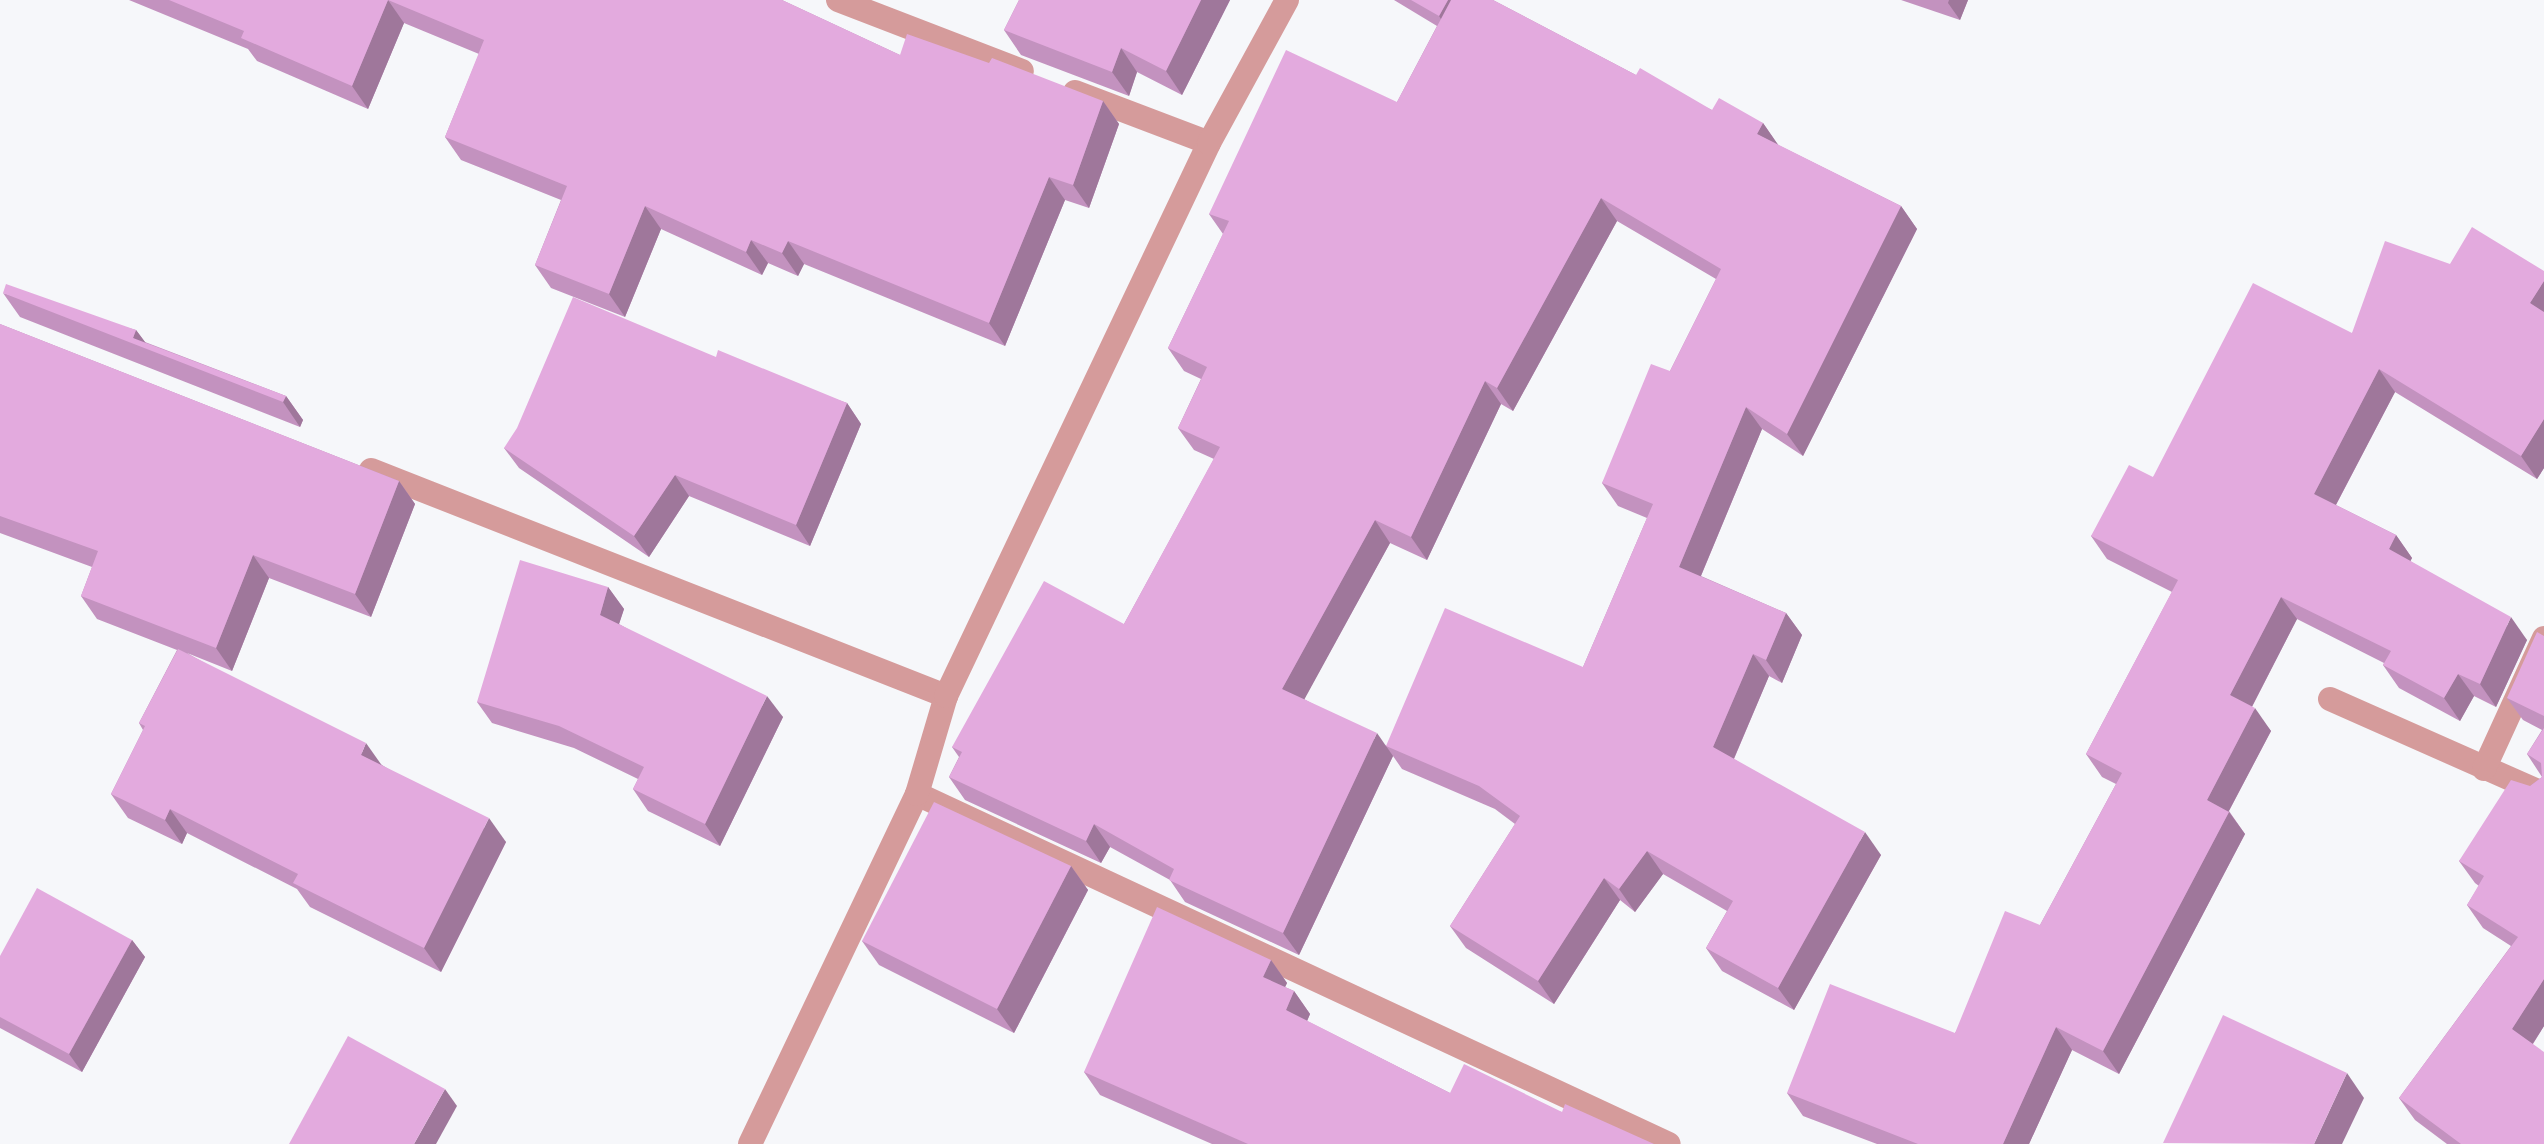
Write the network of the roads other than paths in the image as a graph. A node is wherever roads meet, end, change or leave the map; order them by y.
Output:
1 (838, 0) edge
2 (1287, 0) edge
3 (1209, 143) junction
4 (355, 464) edge
5 (2544, 638) edge
6 (946, 696) junction
7 (2330, 699) dead end
8 (2484, 769) junction
9 (917, 794) junction
10 (2544, 794) edge
11 (750, 1144) edge
12 (1669, 1144) edge

1 - 3 street
2 - 3 street
3 - 6 street
4 - 6 street
5 - 8 street
6 - 9 street
7 - 8 street
8 - 10 street
9 - 11 street
9 - 12 street

